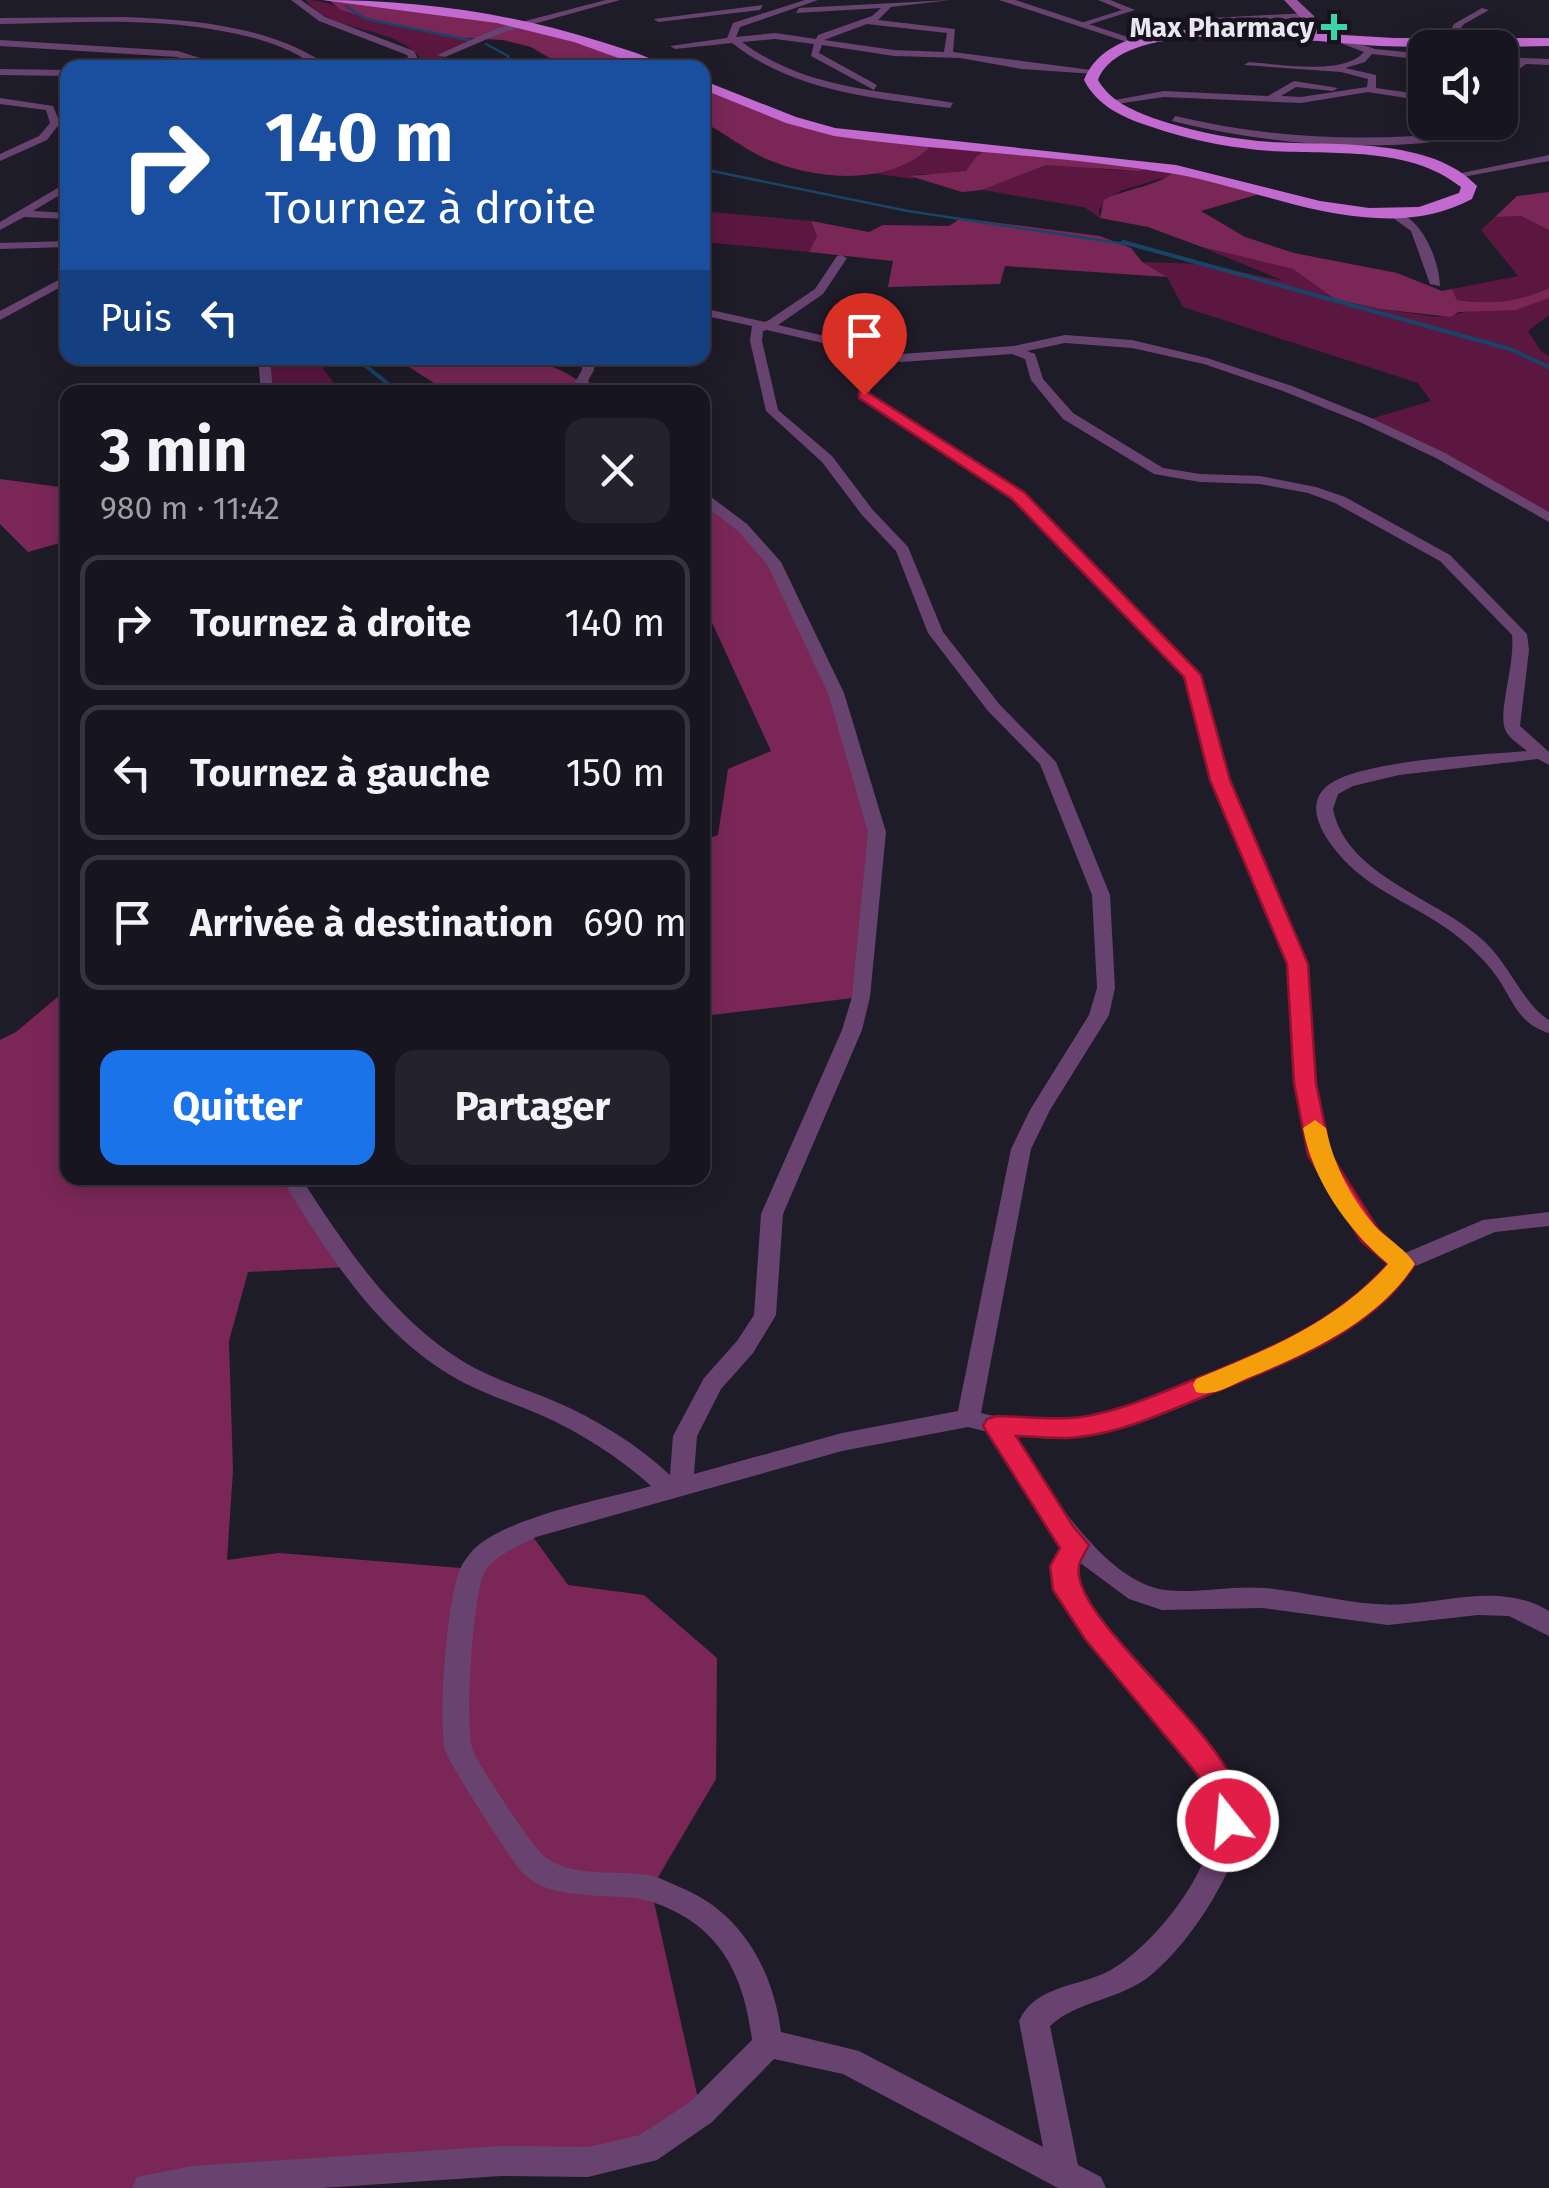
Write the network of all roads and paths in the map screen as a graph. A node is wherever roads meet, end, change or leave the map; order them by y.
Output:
1 (295, 0) edge
2 (328, 0) edge
3 (616, 0) edge
4 (763, 0) edge
5 (786, 0) edge
6 (814, 0) edge
7 (947, 0) edge
8 (1004, 0) edge
9 (1102, 0) edge
10 (1290, 0) edge
11 (654, 4) dead end
12 (888, 5) junction
13 (753, 8) junction
14 (1484, 10) dead end
15 (783, 13) junction
16 (1307, 16) junction
17 (686, 18) junction
18 (658, 19) junction
19 (1194, 19) dead end
20 (0, 21) edge
21 (867, 21) junction
22 (528, 24) junction
23 (736, 25) junction
24 (1084, 25) junction
25 (1451, 30) edge
26 (655, 33) dead end
27 (732, 38) junction
28 (1317, 38) junction
29 (1341, 40) junction
30 (817, 41) junction
31 (1408, 41) edge
32 (1137, 42) junction
33 (1518, 42) edge
34 (1549, 42) edge
35 (0, 43) edge
36 (388, 44) junction
37 (675, 46) dead end
38 (1370, 51) junction
39 (431, 52) junction
40 (1408, 55) edge
41 (948, 56) junction
42 (199, 60) edge
43 (316, 60) edge
44 (413, 60) edge
45 (442, 60) edge
46 (641, 60) edge
47 (1518, 61) edge
48 (1524, 61) junction
49 (1549, 62) edge
50 (1249, 65) dead end
51 (1518, 66) edge
52 (1339, 70) junction
53 (1094, 71) junction
54 (0, 72) edge
55 (60, 73) edge
56 (710, 87) edge
57 (1369, 89) junction
58 (1408, 95) edge
59 (899, 97) junction
60 (0, 101) edge
61 (1109, 102) junction
62 (950, 104) dead end
63 (60, 106) edge
64 (50, 108) junction
65 (1175, 119) dead end
66 (53, 128) junction
67 (60, 128) edge
68 (1408, 139) edge
69 (0, 158) edge
70 (1549, 158) edge
71 (1457, 174) junction
72 (60, 190) edge
73 (1392, 213) junction
74 (24, 214) junction
75 (60, 216) edge
76 (0, 227) edge
77 (60, 244) edge
78 (0, 246) edge
79 (842, 258) dead end
80 (60, 282) edge
81 (1436, 284) dead end
82 (710, 314) edge
83 (0, 316) edge
84 (759, 327) junction
85 (1014, 350) junction
86 (877, 353) junction
87 (710, 503) edge
88 (1549, 518) edge
89 (1545, 757) edge
90 (1549, 1028) edge
91 (295, 1185) edge
92 (1547, 1221) edge
93 (1402, 1264) junction
94 (968, 1418) junction
95 (996, 1426) junction
96 (676, 1488) junction
97 (1075, 1545) junction
98 (1549, 1626) edge
99 (767, 2043) junction
100 (1077, 2181) edge
101 (148, 2188) edge

1 - 36 street
2 - 22 highway
3 - 22 street
4 - 13 street
5 - 13 street
6 - 15 street
7 - 12 street
8 - 24 street
9 - 24 street
10 - 16 main road
11 - 18 street
12 - 15 street
12 - 21 street
13 - 17 street
14 - 25 street
15 - 23 street
16 - 19 street
16 - 28 main road
17 - 18 street
17 - 23 street
18 - 26 street
20 - 43 street
21 - 30 street
21 - 41 street
22 - 39 street
22 - 46 highway
23 - 27 street
24 - 32 street
27 - 30 street
27 - 37 street
27 - 59 street
28 - 29 highway
28 - 32 highway
29 - 31 highway
29 - 38 street
30 - 41 street
30 - 59 street
32 - 53 highway
33 - 34 highway
35 - 42 street
36 - 39 street
36 - 44 street
38 - 40 street
38 - 52 street
39 - 45 street
41 - 53 street
47 - 48 street
48 - 49 street
48 - 51 street
50 - 52 street
52 - 57 street
53 - 61 highway
54 - 55 street
56 - 73 highway
57 - 58 street
57 - 61 street
59 - 62 street
60 - 64 street
61 - 71 highway
63 - 64 street
64 - 66 street
65 - 68 street
66 - 67 street
66 - 69 street
70 - 71 street
71 - 73 highway
72 - 74 street
73 - 81 street
74 - 75 street
74 - 76 street
77 - 78 street
79 - 84 street
80 - 83 street
82 - 84 street
84 - 86 street
84 - 94 street
85 - 86 street
85 - 88 street
85 - 89 street
86 - 93 street
87 - 96 street
89 - 90 street
91 - 96 street
92 - 93 street
93 - 95 street
94 - 95 street
94 - 96 street
95 - 97 street
96 - 99 street
97 - 98 street
97 - 100 street
99 - 100 street
99 - 101 street

